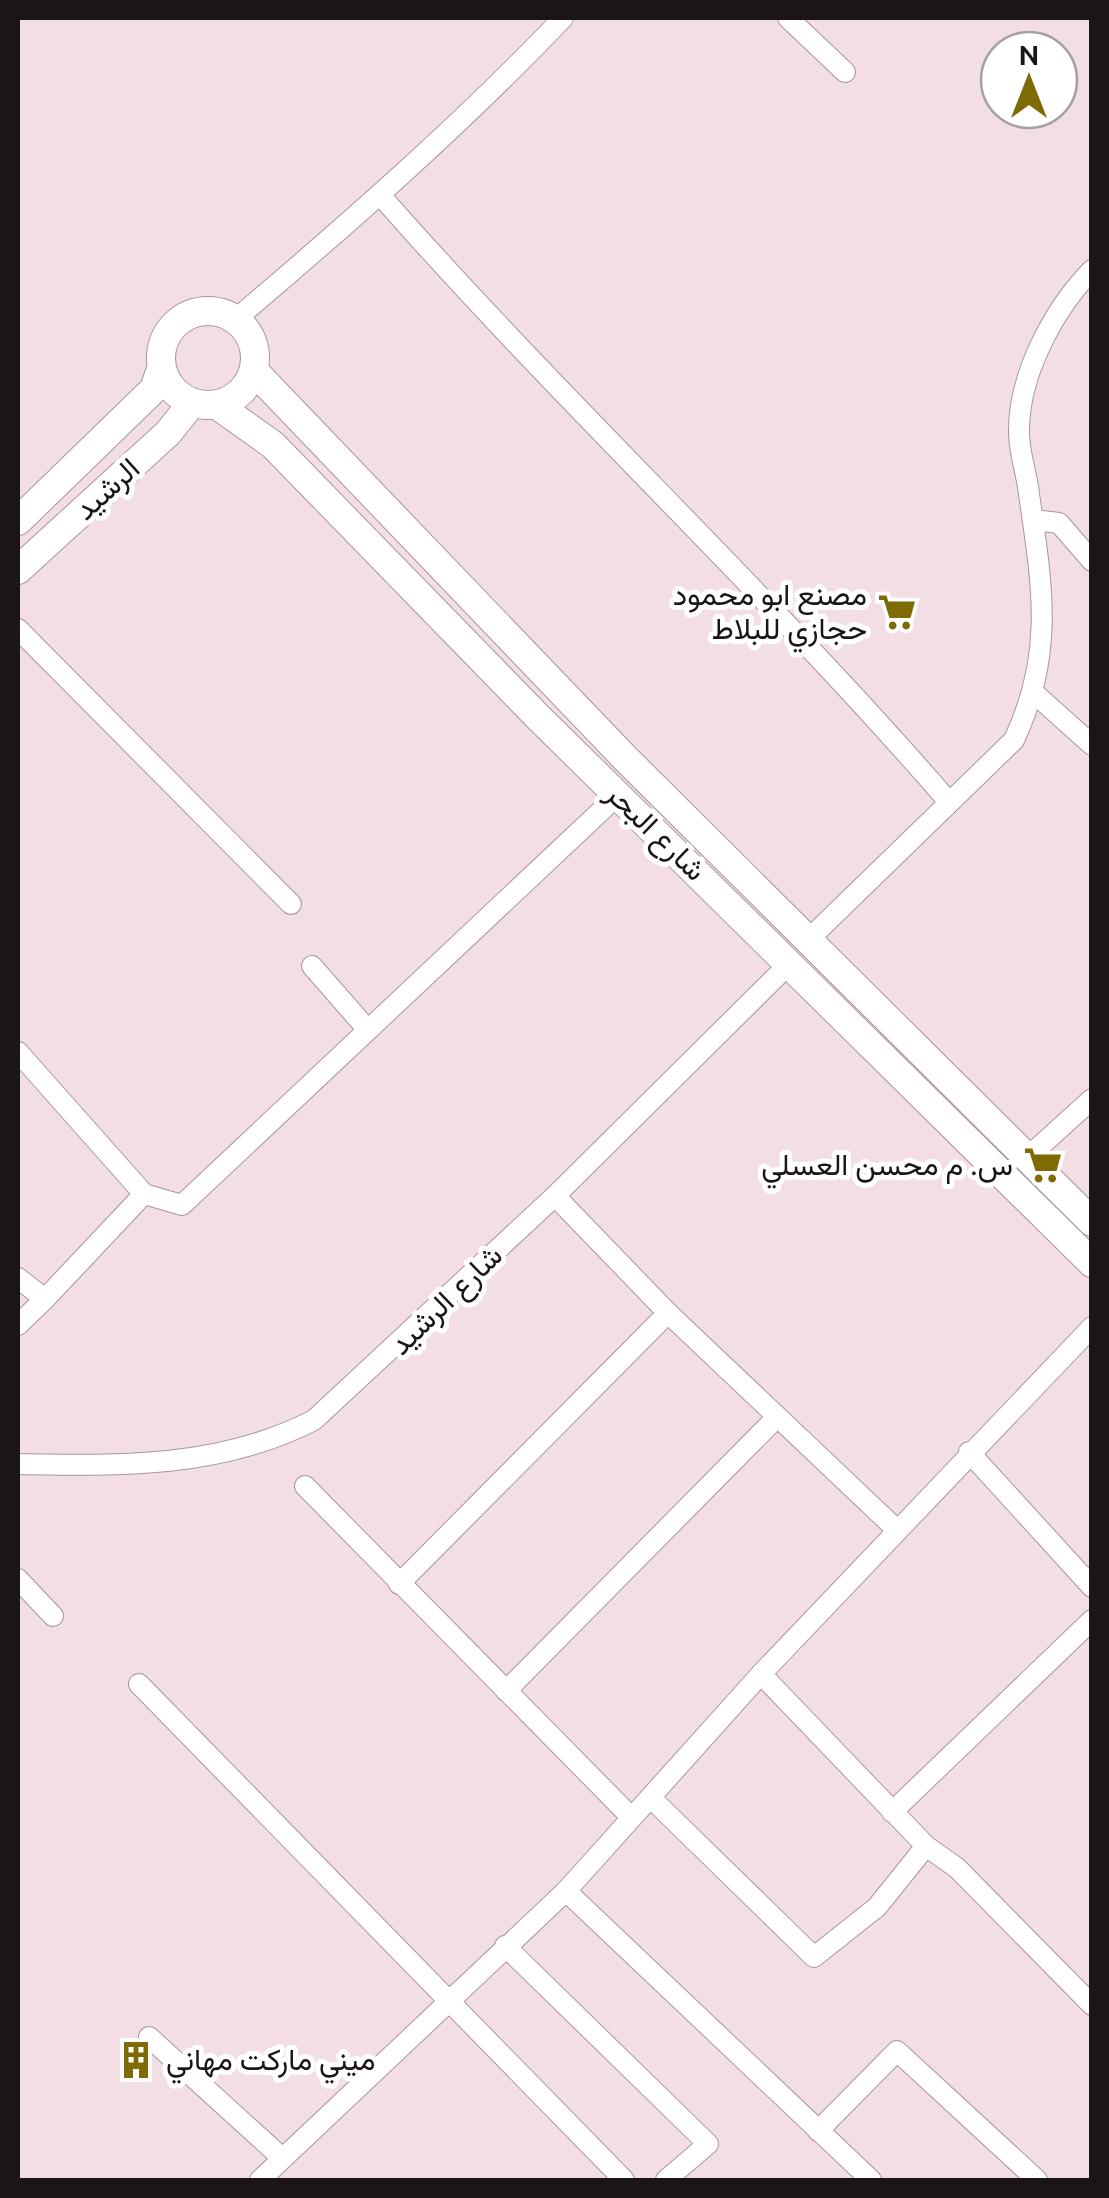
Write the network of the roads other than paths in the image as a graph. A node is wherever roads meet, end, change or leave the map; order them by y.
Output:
1 (562, 18) edge
2 (788, 18) edge
3 (844, 72) dead end
4 (380, 196) junction
5 (1092, 270) edge
6 (236, 319) junction
7 (161, 369) junction
8 (254, 371) junction
9 (204, 404) junction
10 (1033, 520) junction
11 (18, 521) edge
12 (1092, 560) edge
13 (18, 570) edge
14 (18, 628) edge
15 (1034, 693) junction
16 (1092, 746) edge
17 (618, 795) junction
18 (949, 802) junction
19 (292, 904) dead end
20 (809, 939) junction
21 (790, 963) junction
22 (312, 966) dead end
23 (367, 1029) junction
24 (18, 1052) edge
25 (941, 1070) junction
26 (920, 1092) junction
27 (1092, 1099) edge
28 (1028, 1157) junction
29 (144, 1194) junction
30 (555, 1196) junction
31 (1092, 1222) edge
32 (1092, 1263) edge
33 (18, 1278) edge
34 (46, 1299) junction
35 (668, 1313) junction
36 (18, 1325) edge
37 (1092, 1328) edge
38 (777, 1418) junction
39 (969, 1452) junction
40 (18, 1463) edge
41 (305, 1486) dead end
42 (897, 1530) junction
43 (18, 1579) edge
44 (398, 1584) junction
45 (1092, 1586) edge
46 (54, 1616) dead end
47 (1092, 1620) edge
48 (762, 1674) junction
49 (139, 1684) dead end
50 (506, 1691) junction
51 (651, 1798) junction
52 (892, 1812) junction
53 (631, 1817) junction
54 (926, 1846) junction
55 (566, 1891) junction
56 (505, 1946) junction
57 (446, 2000) junction
58 (1092, 2005) edge
59 (148, 2038) dead end
60 (818, 2131) junction
61 (281, 2158) junction
62 (260, 2180) edge
63 (624, 2180) edge
64 (666, 2180) edge
65 (870, 2180) edge
66 (1037, 2180) edge

1 - 4 street
2 - 3 street
4 - 6 street
4 - 18 street
5 - 10 street
6 - 7 main road
6 - 8 main road
7 - 9 main road
7 - 11 main road, الرشيد
8 - 9 main road
8 - 20 main road, شارع البحر
9 - 13 main road, الرشيد
9 - 17 main road, شارع البحر
10 - 12 street
10 - 15 street
14 - 19 street
15 - 16 street
15 - 18 street
17 - 21 main road, شارع البحر
17 - 23 street
18 - 20 street
20 - 25 main road, شارع البحر
21 - 26 main road, شارع البحر
21 - 30 street, شارع الرشيد
22 - 23 street
23 - 29 street
24 - 29 street
25 - 26 main road
25 - 28 main road, شارع البحر
26 - 32 main road, شارع البحر
27 - 28 street
28 - 31 main road, شارع البحر
29 - 34 street
30 - 35 street
30 - 40 street, شارع الرشيد
33 - 34 street
34 - 36 street
35 - 38 street
35 - 44 street
37 - 39 street
38 - 42 street
38 - 50 street
39 - 42 street
39 - 45 street
41 - 44 street
42 - 48 street
43 - 46 street
44 - 50 street
47 - 52 street
48 - 51 street
48 - 52 street
49 - 57 street
50 - 53 street
51 - 53 street
51 - 54 street
52 - 54 street
53 - 55 street
54 - 58 street
55 - 56 street
55 - 60 street
56 - 57 street
56 - 64 street
57 - 61 street
57 - 63 street
59 - 61 street
60 - 65 street
60 - 66 street
61 - 62 street

